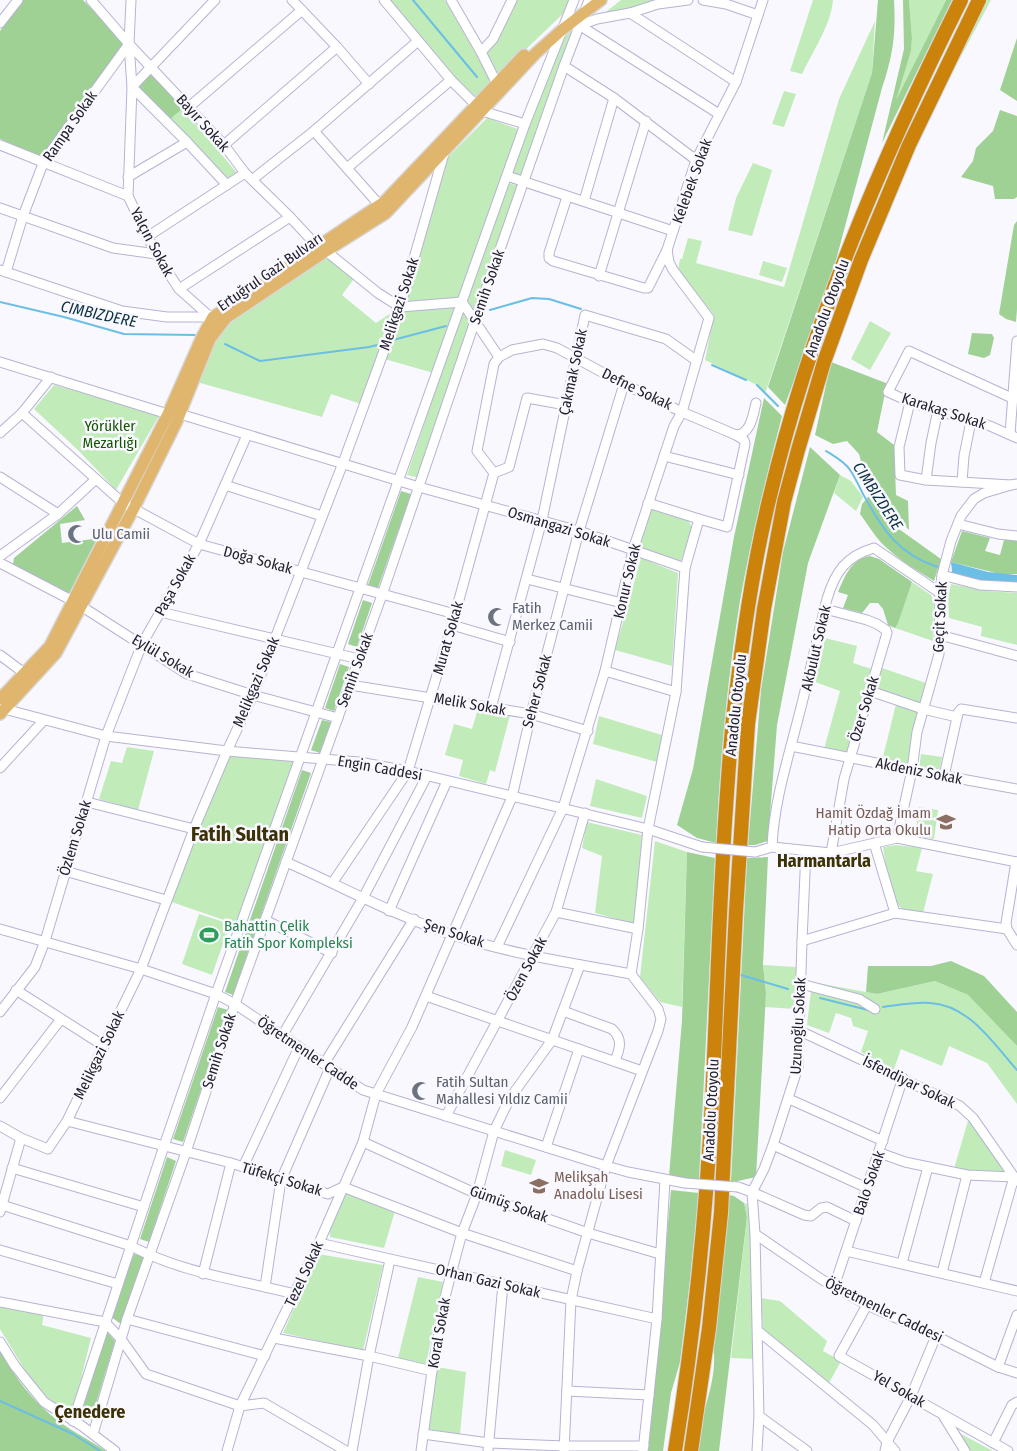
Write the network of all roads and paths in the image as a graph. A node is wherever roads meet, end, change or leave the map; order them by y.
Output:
1 (18, 0) edge
2 (91, 0) edge
3 (130, 0) edge
4 (201, 0) edge
5 (292, 0) edge
6 (384, 0) edge
7 (451, 0) edge
8 (512, 0) edge
9 (574, 0) edge
10 (589, 0) edge
11 (601, 0) edge
12 (688, 0) edge
13 (703, 0) edge
14 (763, 0) edge
15 (961, 0) edge
16 (979, 0) edge
17 (213, 2) edge
18 (302, 10) junction
19 (585, 12) junction
20 (630, 13) junction
21 (758, 16) junction
22 (574, 21) junction
23 (0, 23) edge
24 (563, 29) junction
25 (418, 41) junction
26 (129, 44) junction
27 (337, 47) junction
28 (481, 52) junction
29 (564, 66) junction
30 (152, 67) junction
31 (451, 80) junction
32 (496, 82) junction
33 (736, 82) junction
34 (369, 84) junction
35 (132, 88) junction
36 (614, 98) junction
37 (189, 107) junction
38 (479, 107) junction
39 (719, 114) junction
40 (646, 121) junction
41 (525, 124) junction
42 (314, 131) junction
43 (187, 142) junction
44 (0, 145) edge
45 (224, 145) junction
46 (445, 150) junction
47 (696, 160) junction
48 (44, 161) junction
49 (347, 168) junction
50 (245, 173) junction
51 (507, 176) junction
52 (128, 177) junction
53 (252, 179) junction
54 (524, 182) junction
55 (227, 185) junction
56 (128, 196) junction
57 (566, 197) junction
58 (584, 201) junction
59 (0, 208) edge
60 (382, 209) junction
61 (618, 213) junction
62 (23, 216) junction
63 (290, 217) junction
64 (673, 231) junction
65 (147, 238) junction
66 (321, 248) junction
67 (667, 250) junction
68 (156, 254) junction
69 (3, 271) edge
70 (599, 276) junction
71 (179, 289) junction
72 (462, 302) junction
73 (400, 307) junction
74 (213, 317) junction
75 (475, 321) junction
76 (1017, 341) edge
77 (499, 357) junction
78 (576, 359) junction
79 (698, 359) junction
80 (0, 362) edge
81 (51, 377) junction
82 (624, 384) junction
83 (1014, 399) junction
84 (910, 402) junction
85 (756, 403) dead end
86 (566, 405) junction
87 (938, 410) junction
88 (682, 412) junction
89 (22, 413) junction
90 (168, 414) junction
91 (180, 414) junction
92 (971, 420) junction
93 (0, 433) edge
94 (247, 435) junction
95 (736, 435) junction
96 (1014, 436) edge
97 (664, 456) junction
98 (343, 463) junction
99 (494, 473) junction
100 (739, 475) junction
101 (0, 477) edge
102 (96, 479) junction
103 (399, 480) junction
104 (926, 480) junction
105 (962, 482) junction
106 (225, 485) junction
107 (1014, 485) edge
108 (419, 487) junction
109 (648, 503) junction
110 (128, 505) junction
111 (485, 505) junction
112 (58, 514) junction
113 (322, 516) junction
114 (699, 519) junction
115 (542, 520) junction
116 (958, 524) junction
117 (579, 531) junction
118 (1017, 536) edge
119 (199, 544) junction
120 (633, 550) junction
121 (0, 556) edge
122 (0, 563) edge
123 (685, 568) junction
124 (301, 572) junction
125 (942, 575) junction
126 (527, 579) junction
127 (1017, 587) edge
128 (361, 589) junction
129 (564, 590) junction
130 (940, 593) junction
131 (382, 595) junction
132 (77, 603) junction
133 (622, 603) junction
134 (825, 609) junction
135 (160, 612) junction
136 (455, 614) junction
137 (452, 625) junction
138 (940, 635) junction
139 (275, 640) junction
140 (510, 642) junction
141 (142, 644) junction
142 (0, 655) edge
143 (338, 655) junction
144 (1017, 656) edge
145 (359, 659) junction
146 (605, 671) junction
147 (24, 673) junction
148 (350, 685) junction
149 (870, 691) junction
150 (676, 692) junction
151 (253, 695) junction
152 (431, 697) junction
153 (0, 699) edge
154 (491, 708) junction
155 (923, 709) junction
156 (2, 710) edge
157 (318, 712) junction
158 (531, 714) junction
159 (957, 717) junction
160 (338, 718) junction
161 (1017, 718) edge
162 (44, 720) junction
163 (588, 731) junction
164 (106, 736) junction
165 (791, 746) junction
166 (227, 751) junction
167 (301, 756) junction
168 (849, 757) junction
169 (323, 758) junction
170 (0, 768) edge
171 (912, 770) junction
172 (408, 771) junction
173 (427, 776) junction
174 (944, 776) junction
175 (448, 781) junction
176 (1017, 789) edge
177 (512, 796) junction
178 (87, 802) junction
179 (562, 808) junction
180 (585, 813) junction
181 (648, 829) junction
182 (194, 830) junction
183 (896, 838) junction
184 (874, 843) junction
185 (772, 847) junction
186 (806, 851) junction
187 (831, 853) junction
188 (286, 862) junction
189 (1017, 862) edge
190 (65, 871) junction
191 (333, 882) junction
192 (363, 898) junction
193 (166, 900) junction
194 (390, 911) junction
195 (556, 912) junction
196 (896, 913) junction
197 (414, 919) junction
198 (265, 920) junction
199 (0, 929) edge
200 (638, 929) junction
201 (1007, 929) junction
202 (453, 935) junction
203 (45, 941) junction
204 (802, 941) junction
205 (1017, 945) edge
206 (497, 947) junction
207 (332, 953) junction
208 (533, 956) junction
209 (580, 965) junction
210 (141, 969) junction
211 (631, 974) junction
212 (801, 984) junction
213 (16, 990) junction
214 (216, 994) junction
215 (426, 996) junction
216 (235, 1004) junction
217 (875, 1009) dead end
218 (563, 1011) junction
219 (0, 1012) edge
220 (61, 1019) junction
221 (497, 1021) junction
222 (800, 1031) junction
223 (282, 1036) junction
224 (552, 1040) junction
225 (104, 1046) junction
226 (299, 1047) junction
227 (579, 1049) junction
228 (616, 1061) junction
229 (327, 1066) junction
230 (642, 1071) junction
231 (904, 1078) junction
232 (376, 1094) junction
233 (0, 1098) edge
234 (789, 1100) junction
235 (446, 1116) junction
236 (67, 1121) junction
237 (0, 1126) edge
238 (494, 1131) junction
239 (21, 1138) junction
240 (884, 1141) junction
241 (363, 1142) junction
242 (773, 1145) junction
243 (164, 1146) junction
244 (546, 1147) junction
245 (186, 1152) junction
246 (880, 1153) junction
247 (231, 1163) junction
248 (606, 1166) junction
249 (243, 1167) junction
250 (12, 1168) junction
251 (928, 1168) junction
252 (967, 1175) junction
253 (1016, 1179) edge
254 (281, 1180) junction
255 (665, 1180) junction
256 (343, 1187) junction
257 (867, 1188) junction
258 (752, 1192) junction
259 (477, 1194) junction
260 (144, 1207) junction
261 (1, 1208) edge
262 (856, 1221) junction
263 (462, 1233) junction
264 (588, 1233) junction
265 (755, 1234) junction
266 (319, 1243) junction
267 (131, 1246) junction
268 (0, 1250) edge
269 (846, 1251) junction
270 (660, 1254) junction
271 (150, 1256) junction
272 (390, 1260) junction
273 (902, 1263) junction
274 (577, 1271) junction
275 (452, 1272) junction
276 (942, 1273) junction
277 (203, 1274) junction
278 (984, 1283) junction
279 (118, 1284) junction
280 (503, 1284) junction
281 (265, 1287) junction
282 (834, 1287) junction
283 (1017, 1291) edge
284 (295, 1294) junction
285 (571, 1300) junction
286 (0, 1302) edge
287 (868, 1305) junction
288 (1017, 1315) edge
289 (127, 1319) junction
290 (656, 1319) junction
291 (105, 1322) junction
292 (758, 1331) junction
293 (936, 1336) junction
294 (274, 1338) junction
295 (121, 1339) junction
296 (0, 1342) edge
297 (266, 1356) junction
298 (369, 1356) junction
299 (998, 1367) junction
300 (432, 1371) junction
301 (1017, 1373) edge
302 (567, 1391) junction
303 (649, 1395) junction
304 (911, 1396) junction
305 (1017, 1402) edge
306 (240, 1406) junction
307 (943, 1415) junction
308 (759, 1416) junction
309 (73, 1421) junction
310 (93, 1434) junction
311 (423, 1434) junction
312 (993, 1443) junction
313 (886, 1446) edge
314 (488, 1447) edge
315 (564, 1449) edge
316 (643, 1449) edge
317 (805, 1450) edge
318 (115, 1451) edge
319 (227, 1451) edge
320 (346, 1451) edge
321 (352, 1451) edge
322 (421, 1451) edge
323 (675, 1451) edge
324 (691, 1451) edge
325 (757, 1451) edge
326 (895, 1451) edge
327 (965, 1451) edge
328 (1008, 1451) edge

1 - 23 street
2 - 26 street, Bayır Sokak
3 - 26 street
4 - 17 street
5 - 18 street
6 - 25 street
7 - 28 street
8 - 28 street
9 - 22 street, Semih Sokak
10 - 19 street
10 - 22 main road, Ertuğrul Gazi Bulvarı
11 - 19 main road, Ertuğrul Gazi Bulvarı
12 - 20 street
13 - 21 street
14 - 21 street, Kelebek Sokak
15 - 323 highway, Anadolu Otoyolu
16 - 324 highway, Anadolu Otoyolu
17 - 30 street
18 - 27 street
18 - 37 street
19 - 22 main road, Ertuğrul Gazi Bulvarı
20 - 22 street
20 - 33 street
21 - 33 street, Kelebek Sokak
22 - 24 main road, Ertuğrul Gazi Bulvarı
22 - 29 street, Semih Sokak
22 - 32 main road, Ertuğrul Gazi Bulvarı
22 - 39 street
24 - 38 main road, Ertuğrul Gazi Bulvarı
24 - 41 street, Semih Sokak
25 - 31 street
25 - 34 street
26 - 30 street, Bayır Sokak
26 - 35 street, Yalçın Sokak
26 - 48 street, Rampa Sokak
27 - 34 street
27 - 45 street
28 - 32 street
29 - 36 street
29 - 54 street, Semih Sokak
30 - 35 street
30 - 37 street, Bayır Sokak
31 - 38 street
31 - 49 street
32 - 38 main road, Ertuğrul Gazi Bulvarı
33 - 39 street, Kelebek Sokak
34 - 42 street
35 - 43 street
35 - 52 street, Yalçın Sokak
36 - 40 street
36 - 58 street
37 - 45 street, Bayır Sokak
38 - 41 street
38 - 46 main road, Ertuğrul Gazi Bulvarı
38 - 60 main road, Ertuğrul Gazi Bulvarı
39 - 47 street, Kelebek Sokak
40 - 47 street
40 - 61 street
41 - 51 street, Semih Sokak
42 - 49 street
42 - 53 street
43 - 52 street
43 - 55 street
44 - 48 street
45 - 50 street, Bayır Sokak
46 - 60 main road, Ertuğrul Gazi Bulvarı
46 - 73 street, Melikgazi Sokak
47 - 64 street, Kelebek Sokak
48 - 56 street
48 - 62 street, Rampa Sokak
49 - 60 street
50 - 53 street, Bayır Sokak
50 - 55 street
51 - 54 street
51 - 72 street, Semih Sokak
52 - 56 street, Yalçın Sokak
53 - 63 street, Bayır Sokak
54 - 57 street
54 - 75 street, Semih Sokak
55 - 65 street
56 - 65 street, Yalçın Sokak
57 - 58 street
57 - 70 street
58 - 61 street
59 - 62 street
60 - 66 main road, Ertuğrul Gazi Bulvarı
61 - 64 street
61 - 70 street
62 - 68 street
62 - 69 street, Rampa Sokak
63 - 66 street, Bayır Sokak
63 - 71 street
64 - 67 street, Kelebek Sokak
65 - 68 street, Yalçın Sokak
66 - 73 street, Bayır Sokak
66 - 74 main road, Ertuğrul Gazi Bulvarı
66 - 91 main road, Ertuğrul Gazi Bulvarı
67 - 70 street, Kelebek Sokak
67 - 79 street
68 - 71 street, Yalçın Sokak
69 - 74 street
71 - 74 street, Yalçın Sokak
72 - 73 street
72 - 75 street
72 - 103 street, Semih Sokak
73 - 98 street, Melikgazi Sokak
74 - 90 main road, Ertuğrul Gazi Bulvarı
75 - 77 street
75 - 108 street, Semih Sokak
76 - 83 street
77 - 78 street, Defne Sokak
77 - 99 street
78 - 79 street, Çakmak Sokak
78 - 82 street, Defne Sokak
78 - 86 street, Çakmak Sokak
79 - 88 street, Konur Sokak
80 - 81 street
81 - 89 street
81 - 90 street
82 - 88 street, Defne Sokak
82 - 117 street, Seher Sokak
83 - 84 street, Karakaş Sokak
83 - 96 street
84 - 87 street, Karakaş Sokak
84 - 104 street
85 - 95 street
86 - 99 street
86 - 115 street, Çakmak Sokak
87 - 92 street, Karakaş Sokak
87 - 104 street
88 - 95 street, Defne Sokak
88 - 97 street, Konur Sokak
89 - 93 street
89 - 102 street, Doğa Sokak
90 - 110 main road, Ertuğrul Gazi Bulvarı
91 - 94 street, Osmangazi Sokak
91 - 110 main road, Ertuğrul Gazi Bulvarı
92 - 96 street, Karakaş Sokak
92 - 105 street
94 - 98 street, Osmangazi Sokak
94 - 106 street, Paşa Sokak
95 - 100 street
97 - 100 street
97 - 109 street, Konur Sokak
98 - 103 street, Osmangazi Sokak
98 - 113 street, Melikgazi Sokak
99 - 111 street, Murat Sokak
100 - 114 street
101 - 112 street
102 - 110 street, Doğa Sokak
102 - 112 street
103 - 108 street, Osmangazi Sokak
103 - 128 street, Semih Sokak
104 - 105 street
105 - 107 street
106 - 113 street
106 - 119 street, Paşa Sokak
107 - 116 street, Geçit Sokak
108 - 111 street, Osmangazi Sokak
108 - 131 street, Semih Sokak
109 - 114 street
109 - 120 street, Konur Sokak
110 - 119 street, Doğa Sokak
110 - 132 main road, Ertuğrul Gazi Bulvarı
111 - 115 street, Osmangazi Sokak
111 - 136 street, Murat Sokak
112 - 121 street
113 - 124 street, Melikgazi Sokak
114 - 123 street
115 - 117 street, Osmangazi Sokak
115 - 126 street, Çakmak Sokak
116 - 118 street
116 - 125 street, Geçit Sokak
117 - 120 street, Osmangazi Sokak
117 - 129 street, Seher Sokak
119 - 124 street, Doğa Sokak
119 - 135 street, Paşa Sokak
120 - 123 street, Osmangazi Sokak
120 - 133 street, Konur Sokak
122 - 132 street, Eylül Sokak
123 - 150 street
124 - 128 street, Doğa Sokak
124 - 139 street, Melikgazi Sokak
125 - 127 street
125 - 130 street, Geçit Sokak
126 - 129 street
126 - 140 street, Çakmak Sokak
128 - 131 street, Doğa Sokak
128 - 143 street, Semih Sokak
129 - 133 street
129 - 158 street, Seher Sokak
130 - 134 street, Akbulut Sokak
130 - 138 street, Geçit Sokak
131 - 136 street, Doğa Sokak
131 - 145 street, Semih Sokak
132 - 141 street, Eylül Sokak
132 - 147 main road, Ertuğrul Gazi Bulvarı
132 - 156 main road, Ertuğrul Gazi Bulvarı
133 - 146 street, Konur Sokak
134 - 149 street, Özer Sokak
134 - 165 street, Akbulut Sokak
135 - 139 street
135 - 141 street, Paşa Sokak
136 - 137 street, Murat Sokak
137 - 140 street
137 - 152 street, Murat Sokak
138 - 144 street
138 - 155 street, Geçit Sokak
139 - 143 street
139 - 151 street, Melikgazi Sokak
140 - 154 street, Çakmak Sokak
141 - 151 street, Eylül Sokak
141 - 164 street, Paşa Sokak
142 - 147 street
143 - 145 street
143 - 157 street, Semih Sokak
145 - 148 street, Semih Sokak
146 - 150 street
146 - 163 street, Konur Sokak
147 - 153 main road, Ertuğrul Gazi Bulvarı
148 - 152 street, Melik Sokak
148 - 160 street, Semih Sokak
149 - 155 street
149 - 168 street, Özer Sokak
150 - 181 street
151 - 157 street, Eylül Sokak
151 - 166 street, Melikgazi Sokak
152 - 154 street, Melik Sokak
152 - 172 street, Murat Sokak
154 - 158 street, Melik Sokak
155 - 159 street
155 - 171 street, Geçit Sokak
156 - 162 street, Engin Caddesi
157 - 160 street, Eylül Sokak
157 - 167 street, Semih Sokak
158 - 163 street, Melik Sokak
158 - 177 street, Seher Sokak
159 - 161 street
159 - 174 street
160 - 169 street, Semih Sokak
162 - 164 street, Engin Caddesi
162 - 170 street
163 - 179 street, Konur Sokak
164 - 166 street, Engin Caddesi
164 - 178 street, Özlem Sokak
165 - 168 street, Akdeniz Sokak
165 - 185 street, Akbulut Sokak
166 - 167 street, Engin Caddesi
166 - 182 street, Melikgazi Sokak
167 - 169 street, Engin Caddesi
167 - 214 street, Semih Sokak
168 - 171 street, Akdeniz Sokak
168 - 187 street, Özer Sokak
169 - 172 street, Engin Caddesi
169 - 188 street, Semih Sokak
171 - 174 street, Akdeniz Sokak
171 - 183 street, Geçit Sokak
172 - 173 street, Engin Caddesi
172 - 191 street, Murat Sokak
173 - 175 street, Engin Caddesi
173 - 192 street
174 - 176 street, Akdeniz Sokak
175 - 177 street, Engin Caddesi
175 - 194 street
177 - 179 street, Engin Caddesi
177 - 202 street, Seher Sokak
178 - 182 street
178 - 190 street, Özlem Sokak
179 - 180 street, Engin Caddesi
179 - 206 street, Konur Sokak
180 - 181 street, Engin Caddesi
180 - 195 street, Özen Sokak
181 - 185 street, Engin Caddesi, bridge
181 - 200 street
182 - 193 street, Melikgazi Sokak
183 - 184 street
183 - 189 street
184 - 187 street
184 - 196 street
185 - 186 street
186 - 187 street
186 - 204 street, Uzunoğlu Sokak
188 - 191 street, Şen Sokak
188 - 198 street, Semih Sokak
189 - 201 street
190 - 193 street
190 - 203 street, Özlem Sokak
191 - 192 street, Şen Sokak
192 - 194 street, Şen Sokak
192 - 207 street
193 - 210 street, Melikgazi Sokak
194 - 197 street, Şen Sokak
195 - 200 street
195 - 208 street, Özen Sokak
196 - 201 street
196 - 204 street
197 - 202 street, Şen Sokak
197 - 229 street
198 - 207 street
198 - 216 street, Semih Sokak
199 - 203 street, Öğretmenler Cadde
200 - 211 street
201 - 205 street
202 - 206 street, Şen Sokak
202 - 215 street, Tezel Sokak
203 - 210 street, Öğretmenler Cadde
203 - 213 street, Özlem Sokak
204 - 212 street, Uzunoğlu Sokak
206 - 208 street, Şen Sokak
207 - 223 street
208 - 209 street, Şen Sokak
208 - 221 street, Özen Sokak
209 - 211 street, Şen Sokak
209 - 218 street, Koral Sokak
210 - 214 street, Öğretmenler Cadde
210 - 225 street, Melikgazi Sokak
211 - 230 street
212 - 217 street
212 - 222 street, Uzunoğlu Sokak
213 - 219 street, Özlem Sokak
213 - 220 street
214 - 216 street, Öğretmenler Cadde
214 - 243 street, Semih Sokak
215 - 221 street
215 - 232 street, Tezel Sokak
216 - 223 street, Öğretmenler Cadde
216 - 245 street, Semih Sokak
218 - 224 street, Koral Sokak
218 - 228 street
220 - 225 street
220 - 233 street
221 - 224 street
221 - 235 street, Özen Sokak
222 - 231 street, İsfendiyar Sokak
222 - 234 street, Uzunoğlu Sokak
223 - 226 street, Öğretmenler Cadde
224 - 227 street
224 - 238 street, Koral Sokak
225 - 236 street, Melikgazi Sokak
226 - 229 street, Öğretmenler Cadde
226 - 249 street
227 - 228 street
227 - 244 street
228 - 230 street
229 - 232 street, Öğretmenler Cadde
229 - 254 street
230 - 248 street
231 - 240 street, Balo Sokak
231 - 253 street, İsfendiyar Sokak
232 - 235 street, Öğretmenler Cadde
232 - 241 street, Tezel Sokak
234 - 240 street
234 - 242 street, Uzunoğlu Sokak
235 - 238 street, Öğretmenler Cadde
236 - 239 street, Melikgazi Sokak
236 - 243 street, Tüfekçi Sokak
237 - 239 street, Melikgazi Sokak
238 - 244 street, Öğretmenler Cadde
238 - 259 street, Koral Sokak
239 - 250 street
240 - 246 street, Balo Sokak
241 - 256 street, Tezel Sokak
241 - 259 street, Gümüş Sokak
242 - 257 street
242 - 258 street, Uzunoğlu Sokak
243 - 245 street, Tüfekçi Sokak
243 - 260 street, Semih Sokak
244 - 248 street, Öğretmenler Cadde
245 - 247 street, Tüfekçi Sokak
245 - 271 street, Semih Sokak
246 - 251 street
246 - 257 street, Balo Sokak
247 - 249 street, Tüfekçi Sokak
247 - 277 street
248 - 255 street, Öğretmenler Cadde
248 - 264 street
249 - 254 street, Tüfekçi Sokak
250 - 260 street
250 - 261 street
251 - 252 street
251 - 273 street
252 - 253 street
252 - 276 street
253 - 278 street
254 - 256 street, Tüfekçi Sokak
254 - 281 street
255 - 258 street, Öğretmenler Cadde, bridge
255 - 270 street
256 - 263 street, Tüfekçi Sokak
256 - 266 street, Tezel Sokak
257 - 262 street, Balo Sokak
258 - 262 street
258 - 265 street
259 - 263 street, Koral Sokak
259 - 264 street, Gümüş Sokak
260 - 267 street, Semih Sokak
261 - 267 street
262 - 269 street, Balo Sokak
263 - 274 street, Tüfekçi Sokak
263 - 275 street, Koral Sokak
264 - 270 street, Gümüş Sokak
264 - 274 street
265 - 282 street, Öğretmenler Caddesi
265 - 292 street
266 - 272 street, Orhan Gazi Sokak
266 - 284 street, Tezel Sokak
267 - 271 street
267 - 279 street, Semih Sokak
268 - 279 street
269 - 273 street
269 - 282 street, Balo Sokak
270 - 290 street
271 - 277 street
271 - 289 street, Semih Sokak
272 - 275 street, Orhan Gazi Sokak
272 - 298 street
273 - 276 street
274 - 285 street
275 - 280 street, Orhan Gazi Sokak
275 - 300 street, Koral Sokak
276 - 278 street
277 - 281 street
278 - 283 street
279 - 291 street, Semih Sokak
280 - 285 street, Orhan Gazi Sokak
280 - 314 street
281 - 284 street
282 - 287 street, Öğretmenler Caddesi
284 - 294 street, Tezel Sokak
285 - 290 street, Orhan Gazi Sokak
285 - 302 street
286 - 291 street
287 - 293 street, Öğretmenler Caddesi
287 - 304 street, Yel Sokak
288 - 299 street
289 - 295 street, Semih Sokak
289 - 297 street
290 - 303 street
291 - 295 street
291 - 309 street, Semih Sokak
292 - 308 street
292 - 313 street
293 - 299 street, Öğretmenler Caddesi
293 - 304 street
294 - 297 street, Tezel Sokak
294 - 298 street
295 - 306 street
295 - 310 street, Semih Sokak
296 - 309 street
297 - 306 street, Tezel Sokak
298 - 300 street
298 - 321 street
299 - 301 street, Öğretmenler Caddesi
300 - 311 street, Koral Sokak
302 - 303 street
302 - 315 street
303 - 316 street
304 - 307 street, Yel Sokak
304 - 313 street
305 - 312 street
306 - 319 street, Tezel Sokak
306 - 320 street
307 - 312 street, Yel Sokak
307 - 327 street
308 - 317 street
308 - 325 street
309 - 310 street
310 - 318 street
311 - 314 street
311 - 322 street, Koral Sokak
312 - 328 street, Yel Sokak
313 - 326 street
314 - 315 street
315 - 316 street

